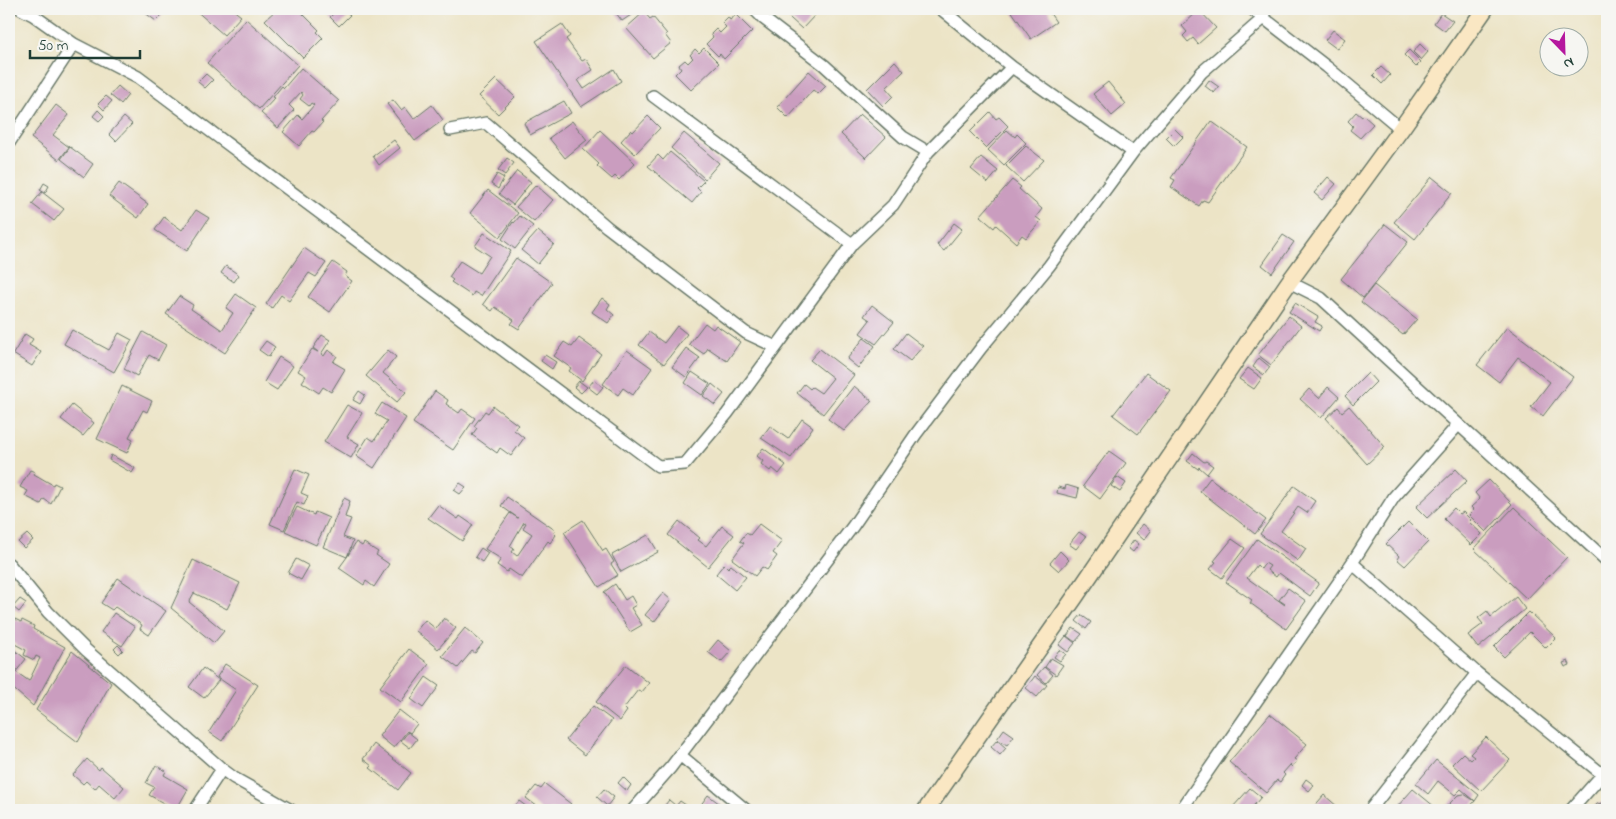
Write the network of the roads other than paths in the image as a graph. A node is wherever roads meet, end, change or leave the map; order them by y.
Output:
1 (21, 9) edge
2 (754, 9) edge
3 (941, 9) edge
4 (1252, 9) edge
5 (1485, 9) edge
6 (1265, 18) junction
7 (74, 44) junction
8 (1012, 67) junction
9 (653, 96) dead end
10 (1401, 129) junction
11 (450, 130) dead end
12 (9, 143) edge
13 (928, 152) junction
14 (1133, 152) junction
15 (852, 244) junction
16 (1289, 282) junction
17 (776, 347) junction
18 (1458, 425) junction
19 (1607, 561) edge
20 (1352, 563) junction
21 (9, 564) edge
22 (1477, 673) junction
23 (680, 755) junction
24 (222, 768) junction
25 (1605, 776) edge
26 (195, 810) edge
27 (291, 810) edge
28 (633, 810) edge
29 (746, 810) edge
30 (926, 810) edge
31 (1181, 810) edge
32 (1370, 810) edge
33 (1571, 810) edge

1 - 7 street
2 - 13 street
3 - 8 street
4 - 6 street
5 - 10 main road
6 - 10 street
6 - 14 street
7 - 12 street
7 - 17 street
8 - 13 street
8 - 14 street
9 - 15 street
10 - 16 main road
11 - 17 street
13 - 15 street
14 - 23 street
15 - 17 street
16 - 18 street
16 - 30 main road
18 - 19 street
18 - 20 street
20 - 22 street
20 - 31 street
21 - 24 street
22 - 25 street
22 - 32 street
23 - 28 street
23 - 29 street
24 - 26 street
24 - 27 street
25 - 33 street

